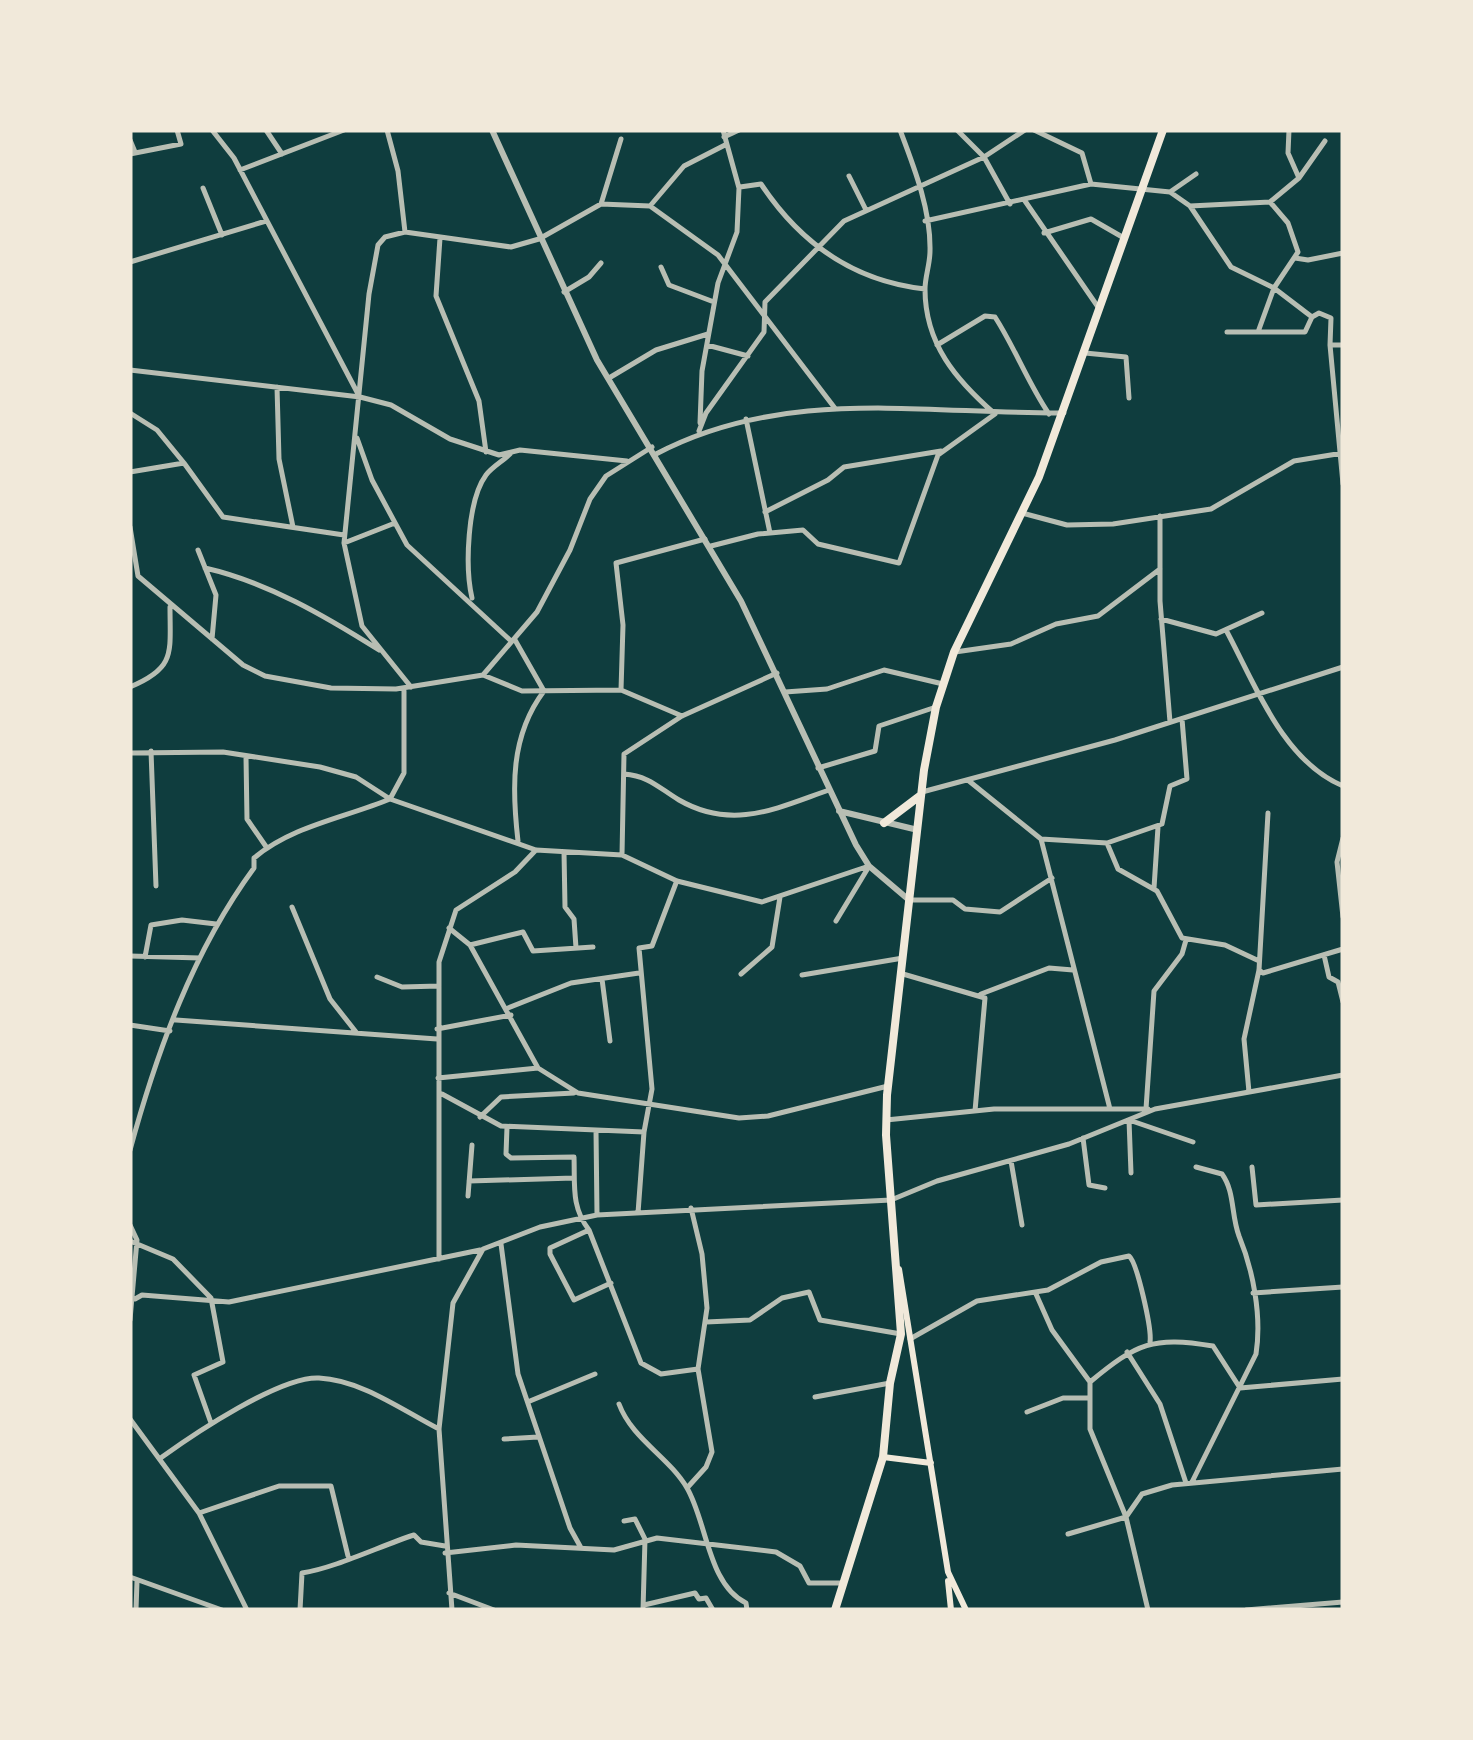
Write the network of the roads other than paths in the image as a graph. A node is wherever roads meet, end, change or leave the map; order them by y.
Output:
1 (178, 130) edge
2 (212, 130) edge
3 (266, 130) edge
4 (321, 130) edge
5 (344, 130) edge
6 (388, 130) edge
7 (492, 130) edge
8 (739, 130) edge
9 (900, 130) edge
10 (957, 130) edge
11 (1024, 130) edge
12 (1034, 130) edge
13 (1163, 130) edge
14 (1289, 130) edge
15 (724, 137) edge
16 (322, 139) junction
17 (620, 139) dead end
18 (130, 140) edge
19 (1324, 141) dead end
20 (132, 153) edge
21 (282, 154) junction
22 (984, 157) junction
23 (240, 170) junction
24 (1196, 174) dead end
25 (848, 176) dead end
26 (1299, 178) junction
27 (920, 184) junction
28 (1091, 184) junction
29 (203, 188) dead end
30 (738, 188) junction
31 (1140, 191) junction
32 (1170, 192) junction
33 (1024, 200) junction
34 (1270, 202) junction
35 (601, 204) junction
36 (1010, 204) junction
37 (650, 206) junction
38 (1190, 206) junction
39 (866, 210) junction
40 (925, 220) junction
41 (266, 221) junction
42 (405, 232) junction
43 (1044, 233) junction
44 (222, 235) junction
45 (440, 238) junction
46 (1124, 238) junction
47 (539, 239) junction
48 (819, 244) junction
49 (1343, 253) edge
50 (1294, 258) junction
51 (130, 262) edge
52 (600, 263) dead end
53 (724, 263) junction
54 (662, 267) dead end
55 (1274, 288) junction
56 (925, 289) junction
57 (564, 292) junction
58 (714, 302) junction
59 (1100, 309) junction
60 (764, 316) junction
61 (1312, 317) junction
62 (1226, 332) dead end
63 (1258, 332) junction
64 (708, 334) junction
65 (706, 345) junction
66 (1330, 345) junction
67 (1343, 345) edge
68 (937, 346) junction
69 (1085, 353) junction
70 (748, 356) junction
71 (130, 370) edge
72 (609, 378) junction
73 (278, 385) junction
74 (360, 397) junction
75 (1129, 398) dead end
76 (834, 406) junction
77 (130, 413) edge
78 (995, 414) junction
79 (1049, 414) junction
80 (1064, 414) junction
81 (746, 420) junction
82 (355, 431) junction
83 (699, 431) junction
84 (654, 450) junction
85 (944, 450) junction
86 (486, 452) junction
87 (513, 452) junction
88 (1340, 453) edge
89 (627, 460) junction
90 (184, 463) junction
91 (130, 472) edge
92 (1343, 484) edge
93 (765, 512) junction
94 (1022, 512) junction
95 (1160, 516) junction
96 (394, 523) junction
97 (130, 527) edge
98 (292, 527) junction
99 (770, 533) junction
100 (344, 535) junction
101 (344, 543) junction
102 (708, 543) junction
103 (198, 550) dead end
104 (205, 568) junction
105 (1160, 569) junction
106 (472, 601) junction
107 (170, 605) junction
108 (1262, 614) dead end
109 (1161, 619) junction
110 (1226, 630) junction
111 (212, 639) junction
112 (513, 641) junction
113 (382, 652) junction
114 (954, 652) junction
115 (1343, 667) edge
116 (777, 674) junction
117 (483, 675) junction
118 (943, 684) junction
119 (130, 687) edge
120 (411, 687) junction
121 (621, 690) junction
122 (544, 691) junction
123 (785, 692) junction
124 (1260, 693) junction
125 (936, 706) junction
126 (682, 716) junction
127 (1182, 719) junction
128 (1170, 722) junction
129 (151, 752) junction
130 (130, 753) edge
131 (246, 756) junction
132 (818, 768) junction
133 (624, 774) junction
134 (968, 781) junction
135 (1343, 789) edge
136 (829, 790) junction
137 (922, 794) junction
138 (390, 799) junction
139 (839, 811) junction
140 (1268, 814) dead end
141 (884, 823) junction
142 (1158, 826) junction
143 (918, 830) junction
144 (1343, 838) edge
145 (1041, 839) junction
146 (518, 843) junction
147 (1107, 843) junction
148 (267, 848) junction
149 (536, 850) junction
150 (564, 852) junction
151 (622, 855) junction
152 (870, 866) junction
153 (1052, 878) junction
154 (677, 881) junction
155 (156, 886) dead end
156 (1154, 888) junction
157 (780, 897) junction
158 (910, 900) junction
159 (292, 907) dead end
160 (1343, 917) edge
161 (836, 921) dead end
162 (216, 924) junction
163 (449, 928) junction
164 (1186, 940) junction
165 (470, 944) junction
166 (593, 947) dead end
167 (576, 948) junction
168 (1343, 949) edge
169 (1324, 955) junction
170 (130, 956) edge
171 (146, 957) junction
172 (200, 958) junction
173 (904, 958) junction
174 (1258, 960) junction
175 (1073, 970) junction
176 (1259, 970) junction
177 (639, 974) junction
178 (740, 974) dead end
179 (902, 974) junction
180 (802, 975) dead end
181 (377, 977) dead end
182 (602, 978) junction
183 (439, 986) junction
184 (981, 994) junction
185 (1343, 1002) edge
186 (510, 1012) junction
187 (176, 1020) junction
188 (130, 1025) edge
189 (438, 1029) junction
190 (170, 1031) junction
191 (356, 1032) junction
192 (437, 1040) junction
193 (610, 1041) dead end
194 (538, 1068) junction
195 (1343, 1075) edge
196 (438, 1078) junction
197 (888, 1086) junction
198 (1249, 1092) junction
199 (578, 1093) junction
200 (442, 1094) junction
201 (648, 1106) junction
202 (1110, 1109) junction
203 (1146, 1109) junction
204 (1155, 1109) junction
205 (975, 1111) junction
206 (480, 1117) junction
207 (886, 1120) junction
208 (1129, 1120) junction
209 (507, 1126) junction
210 (596, 1130) junction
211 (644, 1132) junction
212 (1083, 1138) junction
213 (1194, 1142) dead end
214 (472, 1145) dead end
215 (130, 1150) edge
216 (1011, 1161) junction
217 (1196, 1167) dead end
218 (1252, 1167) dead end
219 (1131, 1173) dead end
220 (574, 1178) junction
221 (470, 1181) junction
222 (1106, 1188) dead end
223 (468, 1196) dead end
224 (891, 1200) junction
225 (1343, 1200) edge
226 (691, 1208) junction
227 (638, 1213) junction
228 (597, 1215) junction
229 (579, 1217) junction
230 (130, 1225) edge
231 (1022, 1225) dead end
232 (589, 1230) junction
233 (134, 1241) edge
234 (501, 1244) junction
235 (482, 1249) junction
236 (439, 1259) junction
237 (611, 1282) junction
238 (1343, 1286) edge
239 (1253, 1292) junction
240 (1036, 1294) junction
241 (212, 1298) junction
242 (135, 1299) junction
243 (130, 1320) edge
244 (706, 1322) junction
245 (906, 1336) junction
246 (1150, 1342) junction
247 (1127, 1352) junction
248 (698, 1369) junction
249 (595, 1374) dead end
250 (1343, 1379) edge
251 (1090, 1382) junction
252 (890, 1383) junction
253 (1240, 1388) junction
254 (814, 1397) dead end
255 (1087, 1398) junction
256 (530, 1401) junction
257 (619, 1404) dead end
258 (1027, 1412) dead end
259 (130, 1419) edge
260 (211, 1423) junction
261 (439, 1428) junction
262 (538, 1436) junction
263 (504, 1439) dead end
264 (162, 1457) junction
265 (883, 1457) junction
266 (931, 1463) junction
267 (1343, 1468) edge
268 (1189, 1483) junction
269 (687, 1488) junction
270 (199, 1513) junction
271 (1126, 1517) junction
272 (624, 1521) dead end
273 (1068, 1534) dead end
274 (645, 1539) junction
275 (710, 1545) junction
276 (580, 1546) junction
277 (445, 1549) junction
278 (348, 1556) junction
279 (948, 1572) junction
280 (130, 1577) edge
281 (137, 1581) junction
282 (842, 1583) junction
283 (449, 1592) junction
284 (1343, 1602) edge
285 (644, 1607) edge
286 (136, 1610) edge
287 (222, 1610) edge
288 (247, 1610) edge
289 (300, 1610) edge
290 (452, 1610) edge
291 (494, 1610) edge
292 (713, 1610) edge
293 (748, 1610) edge
294 (835, 1610) edge
295 (951, 1610) edge
296 (966, 1610) edge
297 (1148, 1610) edge
298 (1246, 1610) edge

1 - 20 street
2 - 23 street
3 - 21 street
4 - 16 street
5 - 16 street
6 - 42 street
7 - 47 street
8 - 15 street
9 - 27 street
10 - 22 street
11 - 22 street
12 - 28 street
13 - 31 main road
14 - 26 street
15 - 30 street
15 - 37 street
16 - 21 street
17 - 35 street
18 - 20 street
19 - 26 street
21 - 23 street
22 - 27 street
22 - 36 street
23 - 41 street
24 - 32 street
25 - 39 street
26 - 34 street
27 - 39 street
27 - 40 street
28 - 31 street
28 - 33 street
29 - 44 street
30 - 48 street
30 - 53 street
31 - 32 street
31 - 46 main road
32 - 38 street
33 - 36 street
33 - 43 street
34 - 38 street
34 - 50 street
35 - 37 street
35 - 47 street
36 - 40 street
37 - 53 street
38 - 55 street
39 - 48 street
40 - 56 street
41 - 44 street
41 - 74 street
42 - 45 street
42 - 74 street
43 - 46 street
43 - 59 street
44 - 51 street
45 - 47 street
45 - 86 street
46 - 59 main road
47 - 57 street
48 - 56 street
48 - 60 street
49 - 50 street
50 - 55 street
52 - 57 street
53 - 58 street
53 - 60 street
54 - 58 street
55 - 61 street
55 - 63 street
56 - 68 street
57 - 72 street
58 - 64 street
59 - 69 main road
60 - 70 street
60 - 76 street
61 - 63 street
61 - 66 street
62 - 63 street
64 - 65 street
64 - 72 street
65 - 70 street
65 - 83 street
66 - 67 street
66 - 88 street
68 - 78 street
68 - 79 street
69 - 75 street
69 - 80 main road
70 - 83 street
71 - 73 street
72 - 84 street
73 - 74 street
73 - 98 street
74 - 82 street
74 - 86 street
76 - 78 street
76 - 81 street
77 - 90 street
78 - 79 street
78 - 85 street
79 - 80 street
80 - 94 main road
81 - 83 street
81 - 93 street
82 - 96 street
82 - 100 street
83 - 84 street
84 - 89 street
84 - 102 street
85 - 93 street
85 - 99 street
86 - 87 street
87 - 89 street
87 - 106 street
88 - 92 street
88 - 95 street
89 - 112 street
90 - 91 street
90 - 98 street
93 - 99 street
94 - 95 street
94 - 114 main road
95 - 105 street
96 - 101 street
96 - 106 street
97 - 107 street
98 - 100 street
99 - 102 street
100 - 101 street
101 - 113 street
102 - 116 street
102 - 121 street
103 - 104 street
104 - 111 street
104 - 113 street
105 - 109 street
105 - 114 street
106 - 112 street
107 - 111 street
107 - 119 street
108 - 110 street
109 - 110 street
109 - 128 street
110 - 124 street
111 - 120 street
112 - 117 street
112 - 122 street
113 - 120 street
114 - 118 main road
115 - 124 street
116 - 123 street
116 - 126 street
117 - 120 street
117 - 122 street
118 - 123 street
118 - 125 main road
120 - 138 street
121 - 122 street
121 - 126 street
122 - 146 street
123 - 132 street
124 - 127 street
124 - 135 street
125 - 132 street
125 - 137 main road
126 - 133 street
127 - 128 street
127 - 142 street
128 - 134 street
129 - 130 street
129 - 131 street
129 - 155 street
131 - 138 street
131 - 148 street
132 - 136 street
133 - 136 street
133 - 151 street
134 - 137 street
134 - 145 street
136 - 139 street
137 - 141 main road
137 - 143 main road
138 - 146 street
138 - 148 street
139 - 141 street
139 - 152 street
140 - 174 street
141 - 143 street
142 - 147 street
142 - 156 street
143 - 158 main road
144 - 160 street
145 - 147 street
145 - 153 street
146 - 149 street
147 - 156 street
148 - 162 street
149 - 150 street
149 - 163 street
150 - 151 street
150 - 167 street
151 - 154 street
152 - 157 street
152 - 158 street
152 - 161 street
153 - 158 street
153 - 175 street
154 - 157 street
154 - 177 street
156 - 164 street
157 - 178 street
158 - 173 main road
159 - 191 street
162 - 171 street
162 - 172 street
163 - 165 street
163 - 183 street
164 - 174 street
164 - 203 street
165 - 167 street
165 - 186 street
166 - 167 street
168 - 169 street
169 - 176 street
169 - 185 street
170 - 171 street
171 - 172 street
172 - 187 street
173 - 179 main road
173 - 180 street
174 - 176 street
175 - 184 street
175 - 202 street
176 - 198 street
177 - 182 street
177 - 201 street
179 - 184 street
179 - 197 main road
181 - 183 street
182 - 186 street
182 - 193 street
183 - 189 street
184 - 205 street
186 - 189 street
186 - 194 street
187 - 190 street
187 - 191 street
188 - 190 street
189 - 192 street
190 - 215 street
191 - 192 street
192 - 196 street
194 - 196 street
194 - 199 street
195 - 198 street
196 - 200 street
197 - 201 street
197 - 207 main road
198 - 204 street
199 - 201 street
199 - 206 street
200 - 206 street
200 - 236 street
201 - 211 street
202 - 203 street
202 - 205 street
203 - 204 street
204 - 208 street
205 - 207 street
206 - 209 street
207 - 224 main road
208 - 212 street
208 - 213 street
208 - 219 street
209 - 210 street
209 - 220 street
210 - 211 street
210 - 228 street
211 - 227 street
212 - 216 street
212 - 222 street
214 - 221 street
216 - 224 street
216 - 231 street
217 - 239 street
218 - 225 street
220 - 221 street
220 - 229 street
221 - 223 street
224 - 226 street
224 - 245 main road
226 - 227 street
226 - 244 street
227 - 228 street
228 - 229 street
229 - 232 street
229 - 234 street
230 - 233 street
232 - 237 street
232 - 237 street
233 - 241 street
233 - 242 street
234 - 235 street
234 - 256 street
235 - 236 street
235 - 261 street
236 - 241 street
237 - 248 street
238 - 239 street
239 - 253 street
240 - 245 street
240 - 246 street
240 - 251 street
241 - 242 street
241 - 260 street
242 - 243 street
244 - 245 street
244 - 248 street
245 - 252 main road
245 - 266 main road
246 - 247 street
246 - 253 street
247 - 251 street
247 - 268 street
248 - 269 street
249 - 256 street
250 - 253 street
251 - 255 street
252 - 254 street
252 - 265 main road
253 - 268 street
255 - 258 street
255 - 271 street
256 - 262 street
257 - 269 street
259 - 264 street
260 - 261 street
260 - 264 street
261 - 277 street
262 - 263 street
262 - 276 street
264 - 270 street
265 - 266 main road
265 - 282 main road
266 - 279 main road
267 - 268 street
268 - 271 street
269 - 275 street
270 - 278 street
270 - 288 street
271 - 273 street
271 - 297 street
272 - 274 street
274 - 275 street
274 - 276 street
274 - 285 street
275 - 282 street
275 - 293 street
276 - 277 street
277 - 278 street
277 - 283 street
278 - 289 street
279 - 295 main road
279 - 296 main road
280 - 281 street
281 - 286 street
281 - 287 street
282 - 294 main road
283 - 290 street
283 - 291 street
284 - 298 street
285 - 292 street

